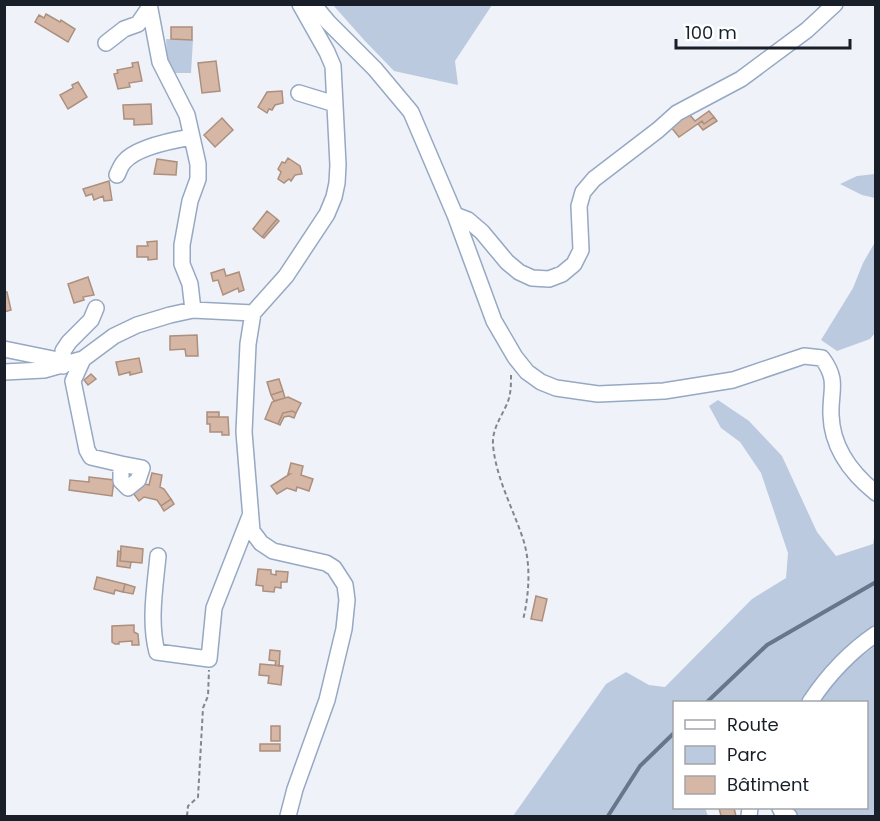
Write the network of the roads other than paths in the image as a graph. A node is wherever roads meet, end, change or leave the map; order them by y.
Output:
1 (300, 4) edge
2 (836, 4) edge
3 (149, 6) edge
4 (316, 6) edge
5 (106, 43) dead end
6 (299, 93) dead end
7 (335, 104) junction
8 (192, 137) junction
9 (117, 175) dead end
10 (455, 215) junction
11 (96, 308) dead end
12 (193, 310) junction
13 (253, 313) junction
14 (4, 349) edge
15 (83, 359) junction
16 (63, 366) junction
17 (4, 372) edge
18 (121, 464) dead end
19 (876, 493) edge
20 (250, 516) junction
21 (158, 556) dead end
22 (876, 634) edge
23 (811, 701) edge
24 (288, 816) edge

1 - 7 street
2 - 10 street
3 - 5 street
3 - 8 street
4 - 10 street
6 - 7 street
7 - 13 street
8 - 9 street
8 - 12 street
10 - 19 street
11 - 16 street
12 - 13 street
12 - 15 street
13 - 20 street
14 - 16 street
15 - 16 street
15 - 18 street
16 - 17 street
20 - 21 street
20 - 24 street
22 - 23 street

